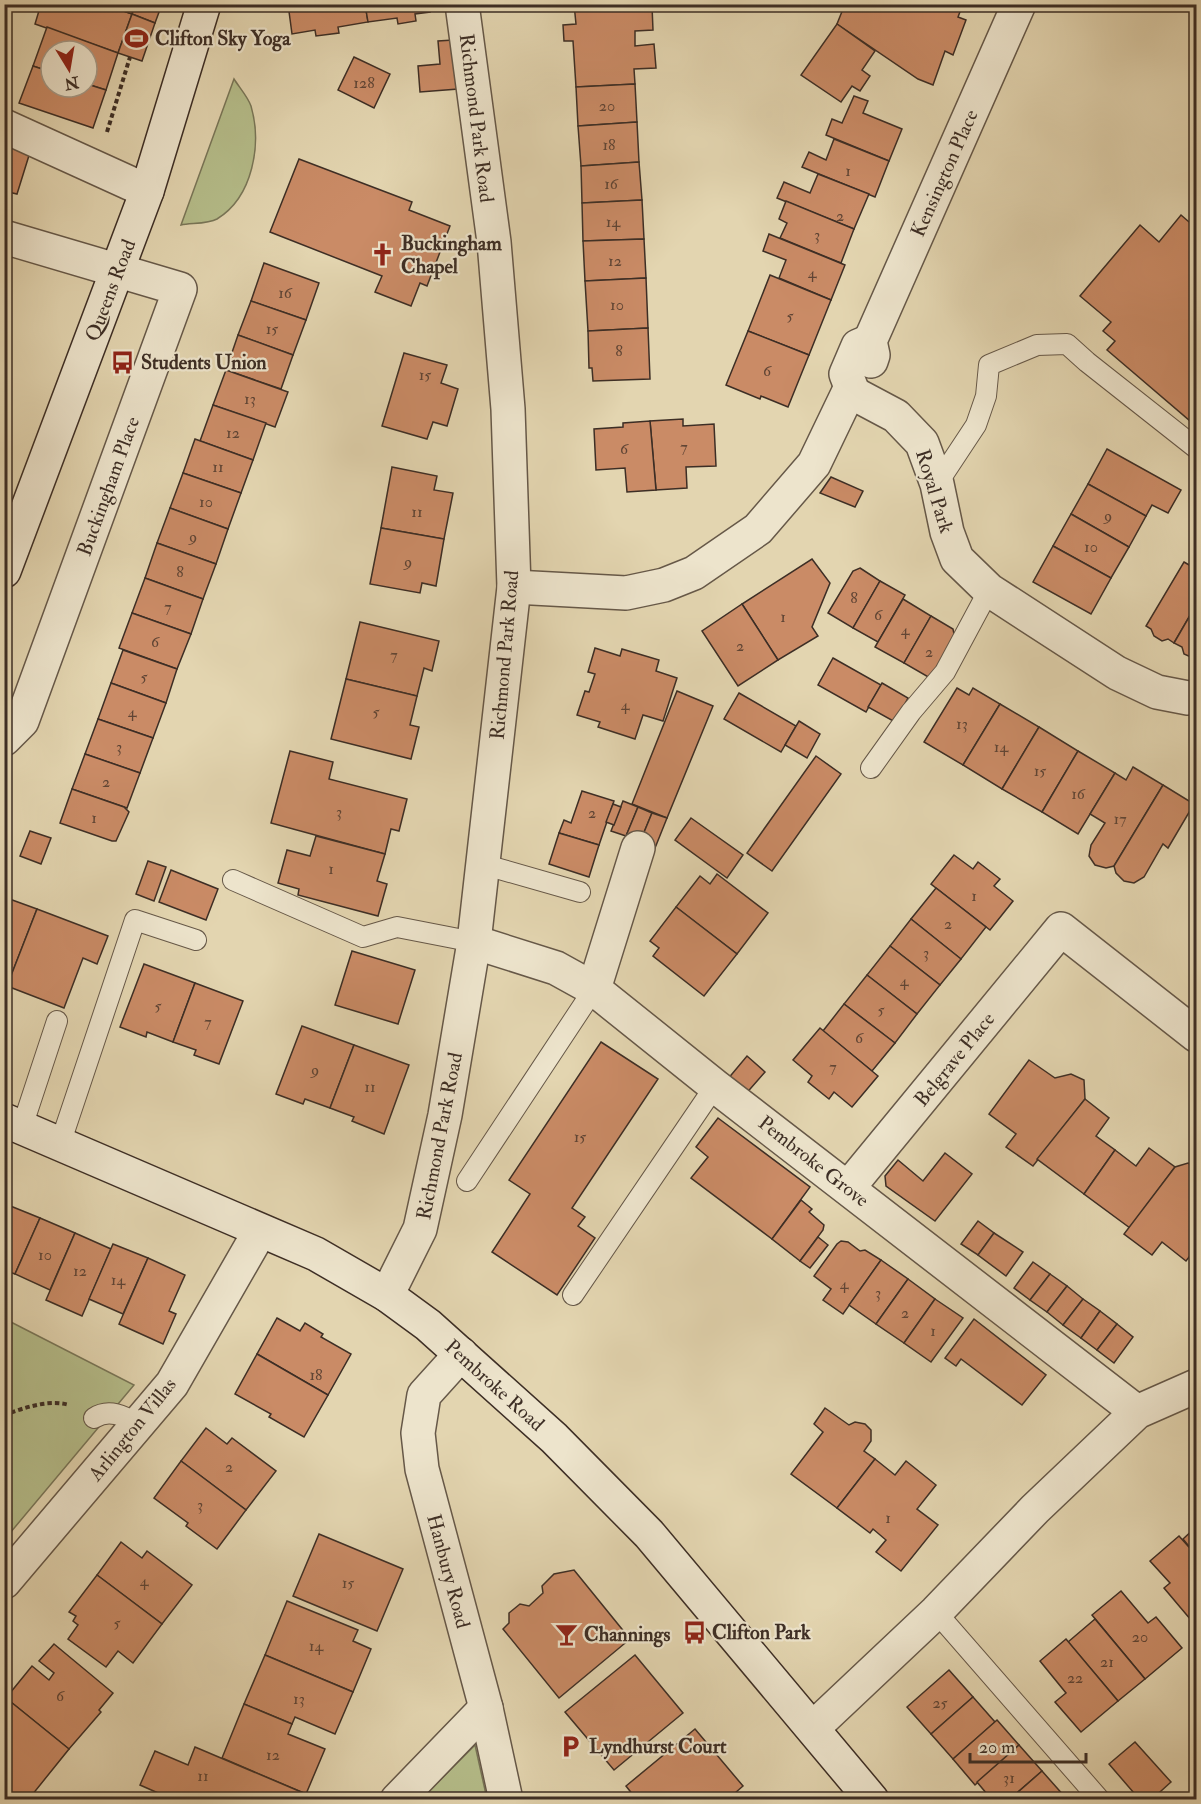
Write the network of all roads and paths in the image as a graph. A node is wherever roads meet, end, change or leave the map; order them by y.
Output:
1 (204, 4) edge
2 (462, 4) edge
3 (1018, 5) edge
4 (130, 57) dead end
5 (4, 126) edge
6 (106, 134) dead end
7 (147, 192) junction
8 (4, 237) edge
9 (117, 270) junction
10 (850, 389) junction
11 (1197, 448) edge
12 (937, 484) junction
13 (4, 571) edge
14 (514, 587) junction
15 (989, 590) junction
16 (1197, 696) edge
17 (4, 739) edge
18 (871, 768) dead end
19 (638, 848) dead end
20 (482, 864) junction
21 (233, 880) dead end
22 (580, 892) dead end
23 (196, 940) dead end
24 (474, 942) junction
25 (594, 989) junction
26 (57, 1021) dead end
27 (1197, 1035) edge
28 (715, 1086) junction
29 (13, 1124) edge
30 (60, 1144) junction
31 (467, 1181) dead end
32 (848, 1188) junction
33 (260, 1232) junction
34 (387, 1295) junction
35 (573, 1295) dead end
36 (462, 1354) junction
37 (1197, 1386) edge
38 (1137, 1412) junction
39 (94, 1418) dead end
40 (138, 1425) junction
41 (4, 1582) edge
42 (936, 1612) junction
43 (486, 1708) junction
44 (813, 1728) junction
45 (397, 1800) edge
46 (506, 1800) edge
47 (872, 1800) edge
48 (1100, 1800) edge

1 - 7 street, Queens Road
2 - 14 street, Richmond Park Road
3 - 10 street, Kensington Place
4 - 6 path
5 - 7 street
7 - 9 street, Queens Road
8 - 9 street
9 - 13 street, Queens Road
9 - 17 street, Buckingham Place
10 - 12 street, Royal Park
10 - 14 street
11 - 12 lane
12 - 15 street, Royal Park
14 - 20 street, Richmond Park Road
15 - 16 street, Royal Park
15 - 18 lane
19 - 25 street
20 - 22 lane
20 - 24 street, Richmond Park Road
21 - 24 lane
23 - 30 lane
24 - 25 street, Pembroke Grove
24 - 34 street, Richmond Park Road
25 - 28 street, Pembroke Grove
25 - 31 lane
26 - 29 lane
27 - 32 street, Belgrave Place
28 - 32 street, Pembroke Grove
28 - 35 lane
29 - 30 street, Pembroke Road
30 - 33 street, Pembroke Road
32 - 38 street, Pembroke Grove
33 - 34 street, Pembroke Road
33 - 40 street, Arlington Villas
34 - 36 street, Pembroke Road
36 - 43 street, Hanbury Road
36 - 44 street, Pembroke Road
37 - 38 street
38 - 42 street
39 - 40 lane
40 - 41 street, Arlington Villas
42 - 44 street
42 - 48 lane
43 - 45 street
43 - 46 street, Hanbury Road
44 - 47 street, Pembroke Road

